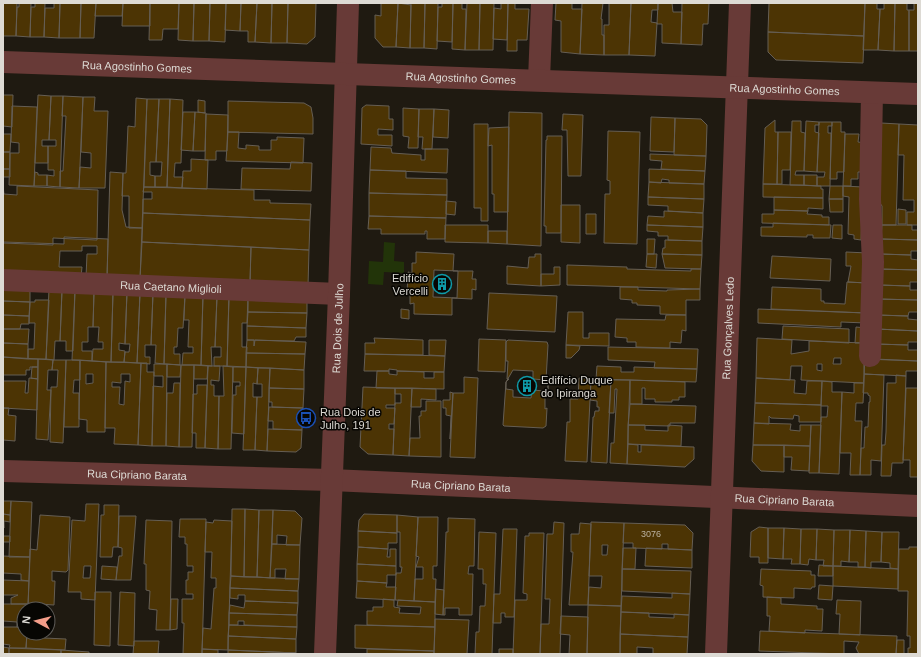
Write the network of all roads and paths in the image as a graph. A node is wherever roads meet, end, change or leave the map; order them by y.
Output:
1 (348, 3) edge
2 (542, 3) edge
3 (740, 3) edge
4 (3, 62) edge
5 (347, 74) junction
6 (539, 80) junction
7 (736, 88) junction
8 (872, 93) junction
9 (918, 94) edge
10 (3, 280) edge
11 (339, 294) junction
12 (870, 356) dead end
13 (3, 471) edge
14 (331, 480) junction
15 (722, 497) junction
16 (918, 506) edge
17 (324, 654) edge
18 (716, 654) edge

1 - 5 street, Rua Dois de Julho
2 - 6 street
3 - 7 street, Rua Gonçalves Ledo
4 - 5 street, Rua Agostinho Gomes
5 - 6 street, Rua Agostinho Gomes
5 - 11 street, Rua Dois de Julho
6 - 7 street, Rua Agostinho Gomes
7 - 8 street, Rua Agostinho Gomes
7 - 15 street, Rua Gonçalves Ledo
8 - 9 street, Rua Agostinho Gomes
8 - 12 street
10 - 11 street, Rua Caetano Miglioli
11 - 14 street, Rua Dois de Julho
13 - 14 street, Rua Cipriano Barata
14 - 15 street, Rua Cipriano Barata
14 - 17 street, Rua Dois de Julho
15 - 16 street, Rua Cipriano Barata
15 - 18 street, Rua Gonçalves Ledo

